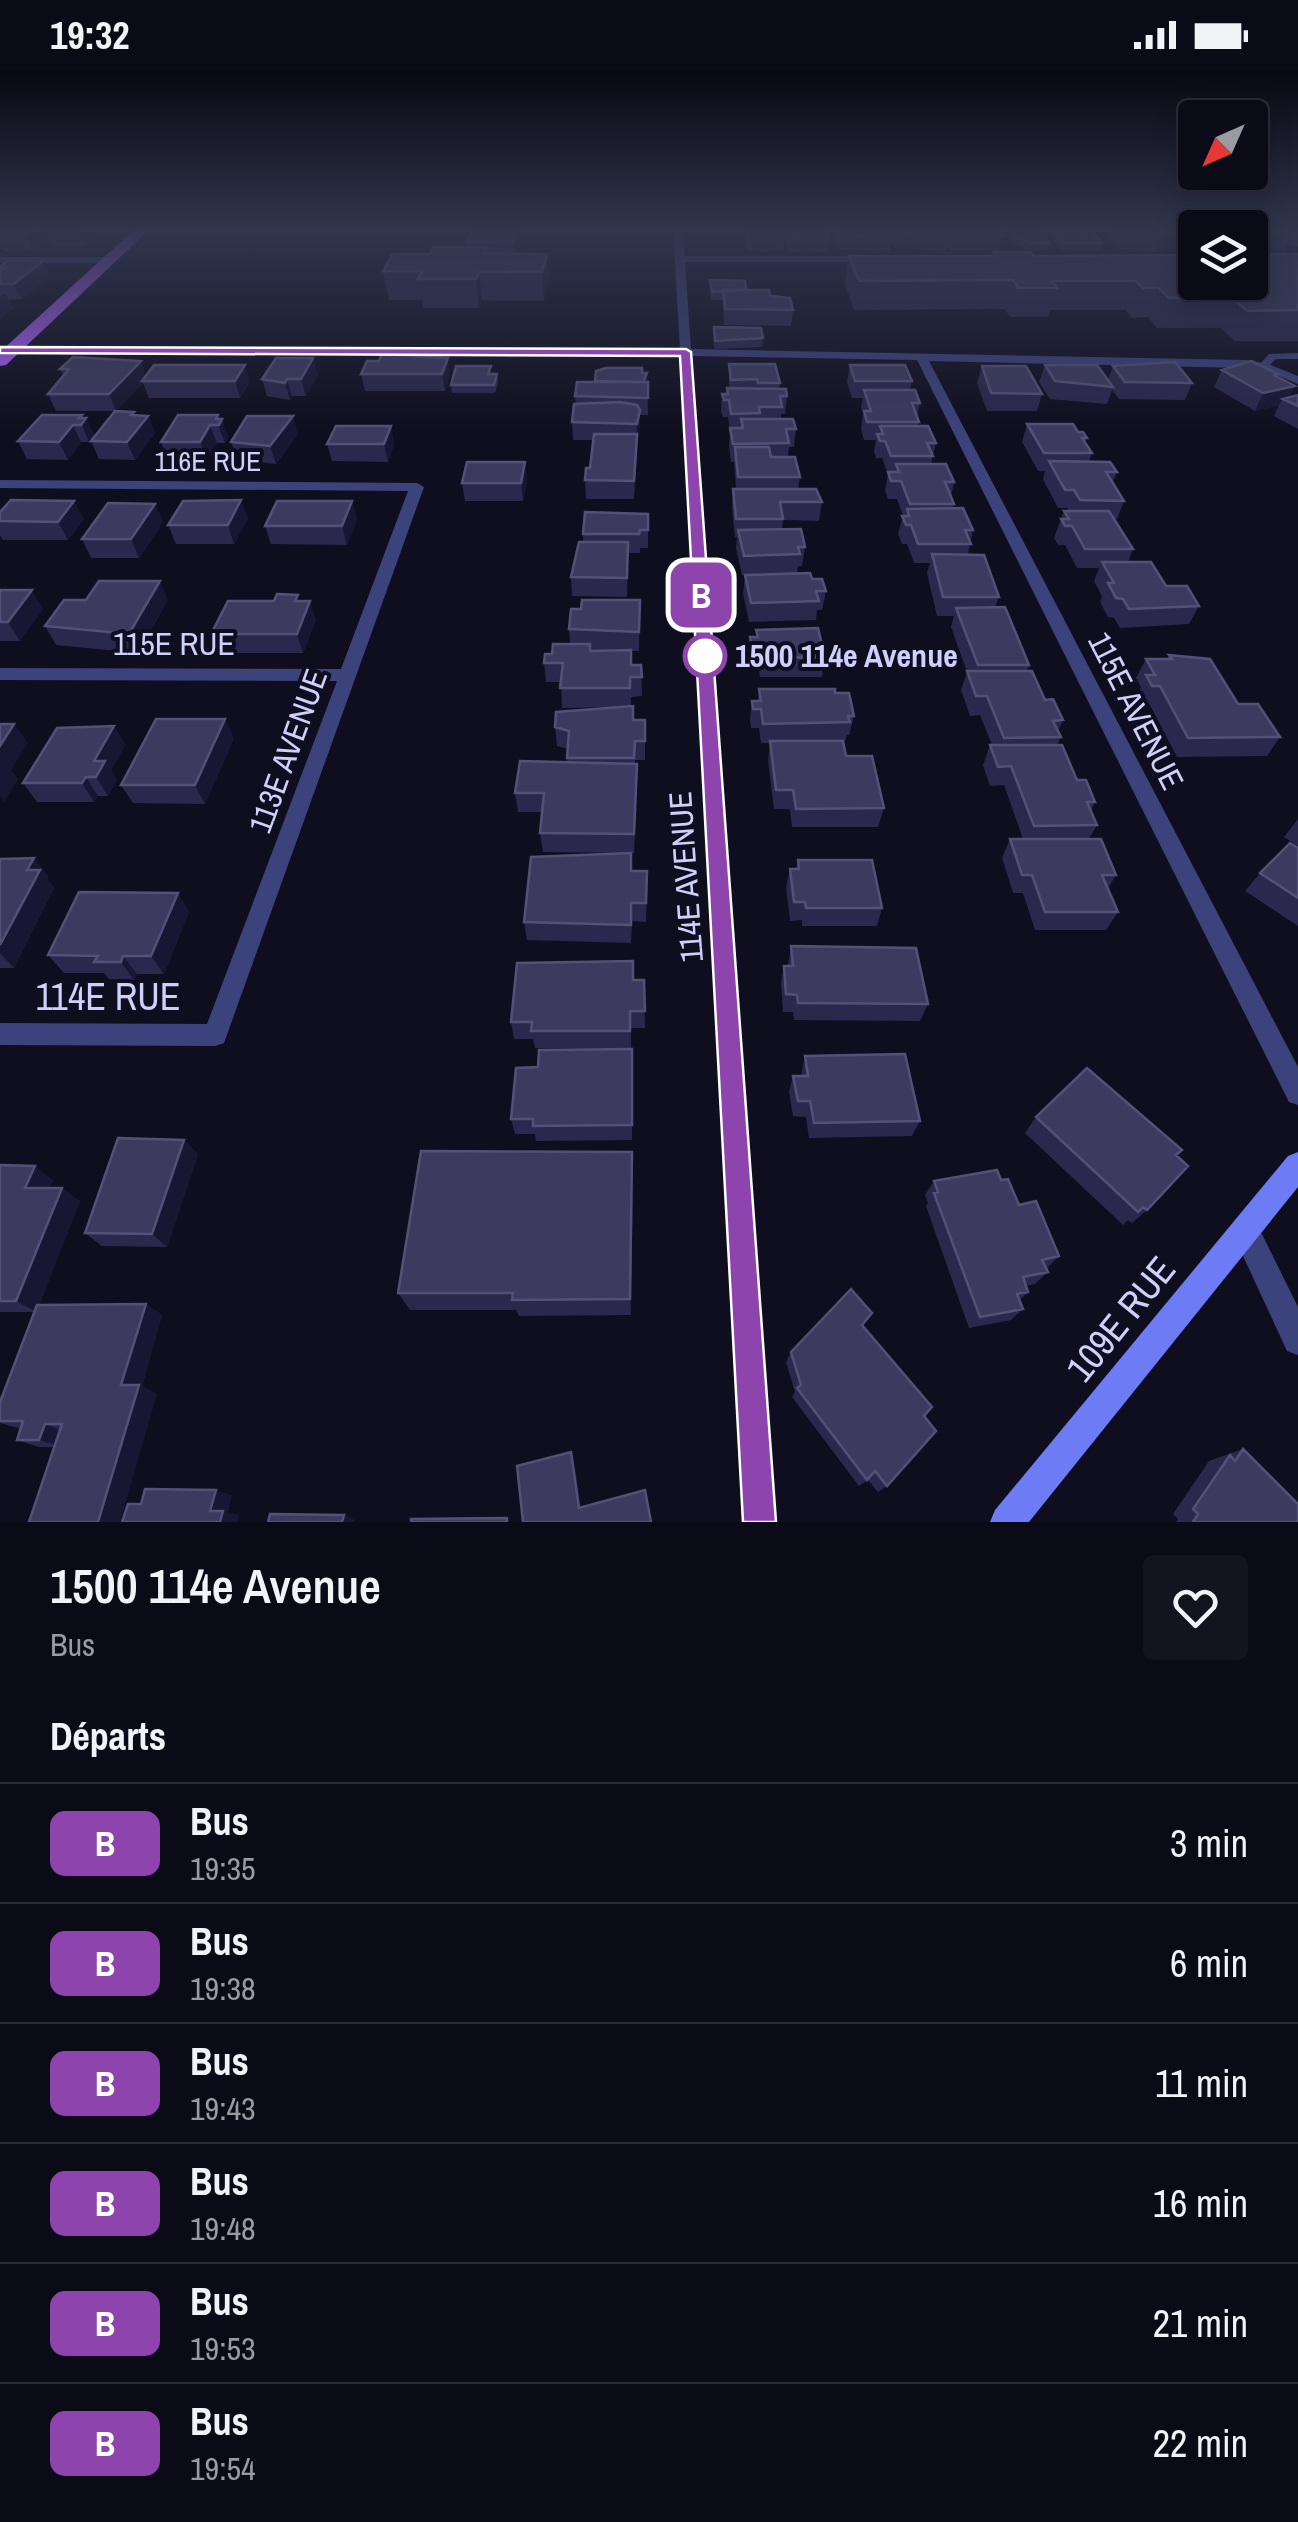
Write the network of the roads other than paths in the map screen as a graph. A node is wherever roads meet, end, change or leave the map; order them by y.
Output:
1 (69, 296) edge
2 (682, 296) edge
3 (686, 352) junction
4 (4, 354) edge
5 (921, 356) junction
6 (1298, 356) edge
7 (1264, 366) junction
8 (1298, 380) edge
9 (0, 484) edge
10 (416, 487) joint
11 (0, 674) edge
12 (348, 674) junction
13 (0, 1034) edge
14 (215, 1036) joint
15 (1298, 1094) edge
16 (1298, 1166) edge
17 (1245, 1230) junction
18 (1298, 1340) edge
19 (760, 1522) edge
20 (1007, 1522) edge

1 - 4 main road
2 - 3 street, 114E AVENUE
3 - 4 street
3 - 5 street
3 - 19 street, 114E AVENUE
5 - 7 street
5 - 15 street, 115E AVENUE
6 - 7 street
7 - 8 street
9 - 10 street, 116E RUE
10 - 12 street, 113E AVENUE
11 - 12 street, 115E RUE
12 - 14 street, 113E AVENUE
13 - 14 street, 114E RUE
16 - 17 street, 109E RUE
17 - 18 street
17 - 20 street, 109E RUE

